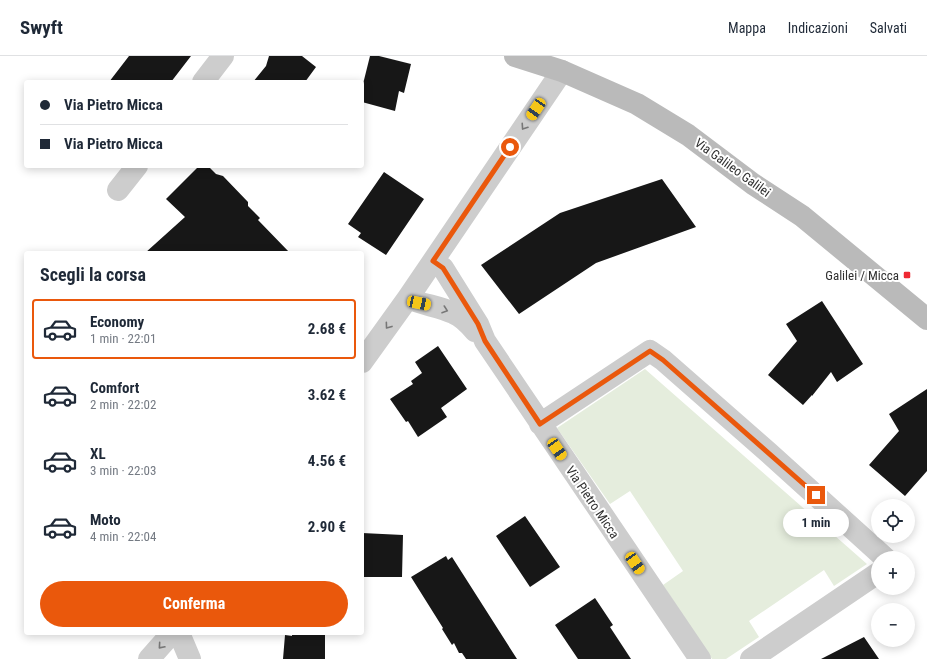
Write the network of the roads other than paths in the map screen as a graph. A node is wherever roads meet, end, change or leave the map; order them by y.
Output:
1 (223, 56) edge
2 (514, 56) edge
3 (562, 71) junction
4 (205, 80) edge
5 (135, 168) edge
6 (118, 190) dead end
7 (433, 261) junction
8 (408, 298) junction
9 (927, 319) edge
10 (485, 341) junction
11 (364, 359) edge
12 (540, 424) junction
13 (877, 551) edge
14 (871, 579) edge
15 (170, 635) edge
16 (180, 635) edge
17 (150, 659) edge
18 (190, 659) edge
19 (700, 659) edge
20 (751, 659) edge

1 - 4 street
2 - 3 street, Via Galileo Galilei
3 -> 7 street
3 - 9 street, Via Galileo Galilei
5 - 6 street
7 - 8 street
7 - 10 street, Via Pietro Micca
8 -> 10 street, Via Pietro Micca
8 -> 11 street
10 - 12 street, Via Pietro Micca
12 - 13 street
12 - 19 street, Via Pietro Micca
14 - 20 street
15 -> 17 street
16 - 18 street

